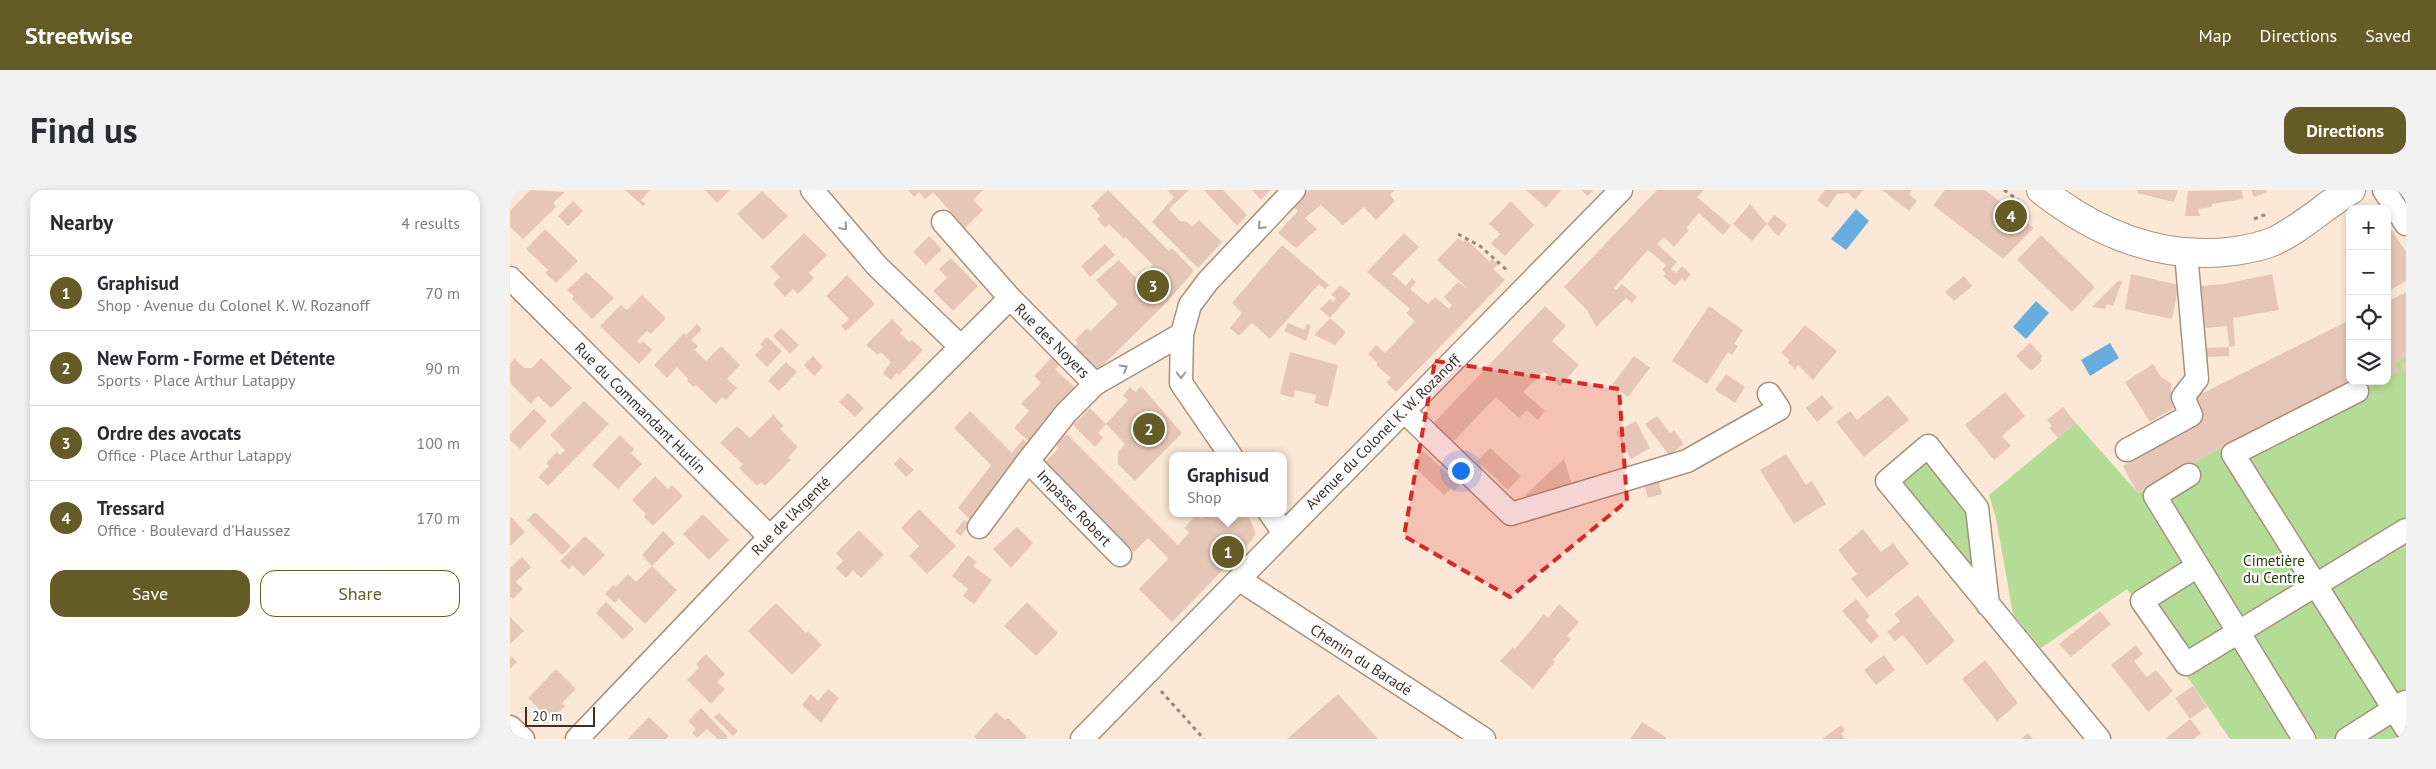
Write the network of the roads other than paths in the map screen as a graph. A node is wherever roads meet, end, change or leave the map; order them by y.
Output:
1 (812, 190) edge
2 (1294, 190) edge
3 (1622, 190) edge
4 (2042, 190) edge
5 (2351, 190) edge
6 (2384, 190) edge
7 (943, 222) dead end
8 (2406, 224) edge
9 (2186, 253) junction
10 (510, 278) edge
11 (1010, 298) junction
12 (1182, 334) junction
13 (961, 347) junction
14 (1095, 384) junction
15 (2357, 391) dead end
16 (1769, 394) dead end
17 (1404, 411) junction
18 (2127, 450) dead end
19 (1228, 452) edge
20 (1028, 462) junction
21 (2190, 475) dead end
22 (1273, 517) edge
23 (979, 527) dead end
24 (2406, 530) edge
25 (1284, 533) junction
26 (770, 537) junction
27 (1120, 555) dead end
28 (2198, 566) junction
29 (1240, 580) junction
30 (2316, 585) junction
31 (1988, 604) junction
32 (2239, 632) junction
33 (2400, 705) edge
34 (510, 726) edge
35 (2406, 728) edge
36 (523, 739) edge
37 (577, 739) edge
38 (1082, 739) edge
39 (1484, 739) edge
40 (2099, 739) edge
41 (2304, 739) edge
42 (2347, 739) edge

1 -> 13 street
2 -> 12 street
3 - 17 street, Avenue du Colonel K. W. Rozanoff
4 - 9 main road
5 - 9 main road
6 - 8 street
7 - 11 street, Rue des Noyers
9 - 18 street
10 - 26 street, Rue du Commandant Hurlin
11 - 13 street, Rue de l'Argenté
11 - 14 street, Rue des Noyers
14 -> 12 street, Rue des Noyers
12 -> 19 street
13 - 26 street, Rue de l'Argenté
14 - 20 street, Impasse Robert
15 - 30 street
16 - 17 street
17 - 25 street, Avenue du Colonel K. W. Rozanoff
20 - 23 street, Impasse Robert
20 - 27 street, Impasse Robert
21 - 28 street
22 - 25 street
24 - 30 street
25 - 29 street, Avenue du Colonel K. W. Rozanoff
26 - 37 street, Rue de l'Argenté
28 - 32 street
28 - 32 street
29 - 38 street, Avenue du Colonel K. W. Rozanoff
29 - 39 street, Chemin du Baradé
30 - 32 street
30 - 33 street
31 - 31 street
31 - 40 street
32 - 41 street
33 - 35 street
33 - 42 street
34 - 36 street

